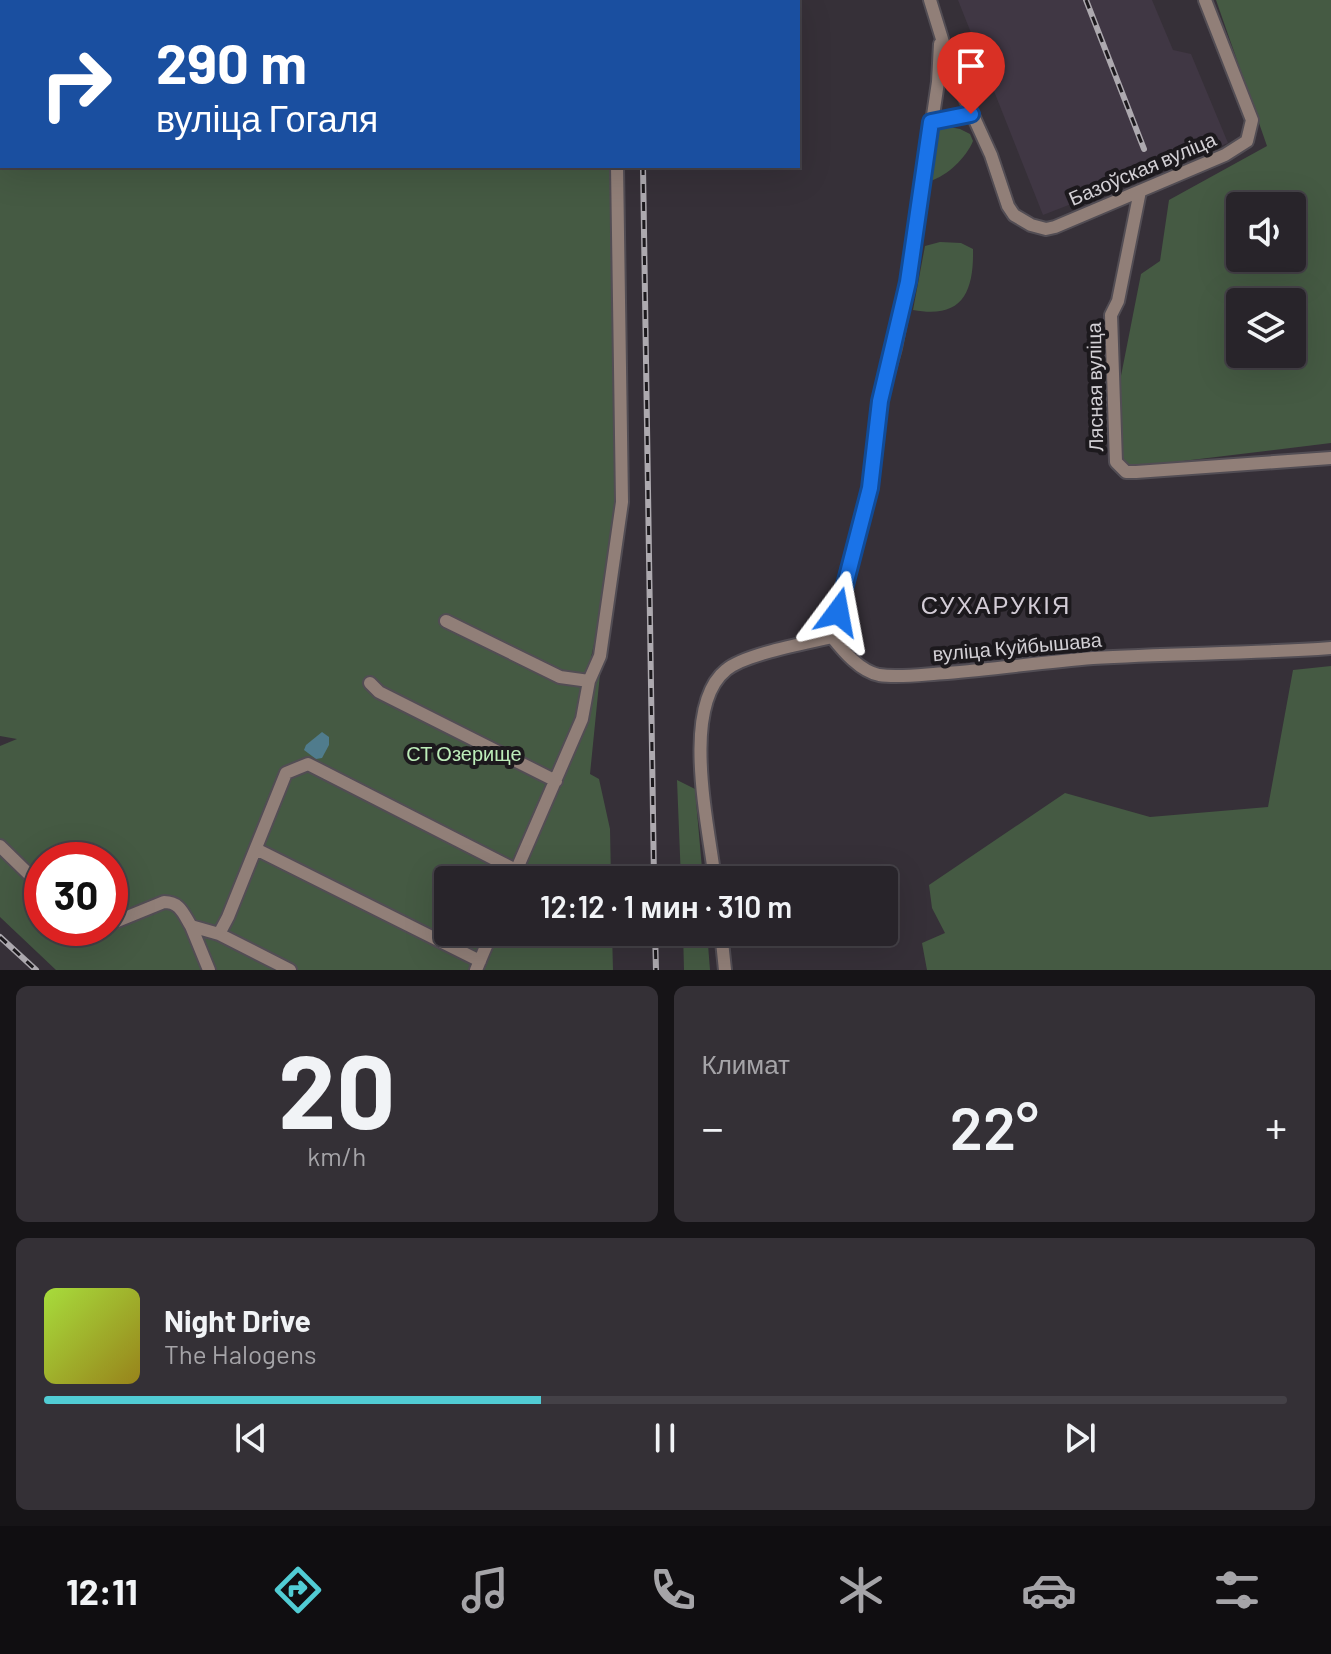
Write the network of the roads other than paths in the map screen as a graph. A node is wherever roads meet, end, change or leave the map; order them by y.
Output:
1 (930, 0) edge
2 (1205, 0) edge
3 (940, 32) junction
4 (971, 114) junction
5 (931, 122) junction
6 (617, 168) edge
7 (1140, 191) junction
8 (1331, 458) edge
9 (446, 621) dead end
10 (832, 637) junction
11 (1331, 648) edge
12 (592, 677) junction
13 (370, 683) dead end
14 (556, 781) junction
15 (0, 846) edge
16 (256, 849) junction
17 (497, 866) edge
18 (518, 866) edge
19 (713, 866) edge
20 (24, 869) edge
21 (128, 917) edge
22 (191, 926) junction
23 (219, 934) junction
24 (486, 946) edge
25 (722, 946) edge
26 (478, 965) edge
27 (209, 970) edge
28 (290, 970) edge
29 (725, 970) edge

1 - 3 street, Базоўская вуліца
2 - 7 street, Базоўская вуліца
3 - 4 street, Базоўская вуліца
3 - 5 street
4 - 5 street
4 - 7 street, Базоўская вуліца
5 - 10 street
6 - 12 street
7 - 8 street, Лясная вуліца
9 - 12 street
10 - 11 street, вуліца Куйбышава
10 - 19 street
12 - 14 street
13 - 14 street
14 - 18 street
15 - 20 street
16 - 17 street
16 - 23 street
16 - 26 street
21 - 22 street
22 - 23 street
22 - 27 street
23 - 28 street
24 - 26 street
25 - 29 street

